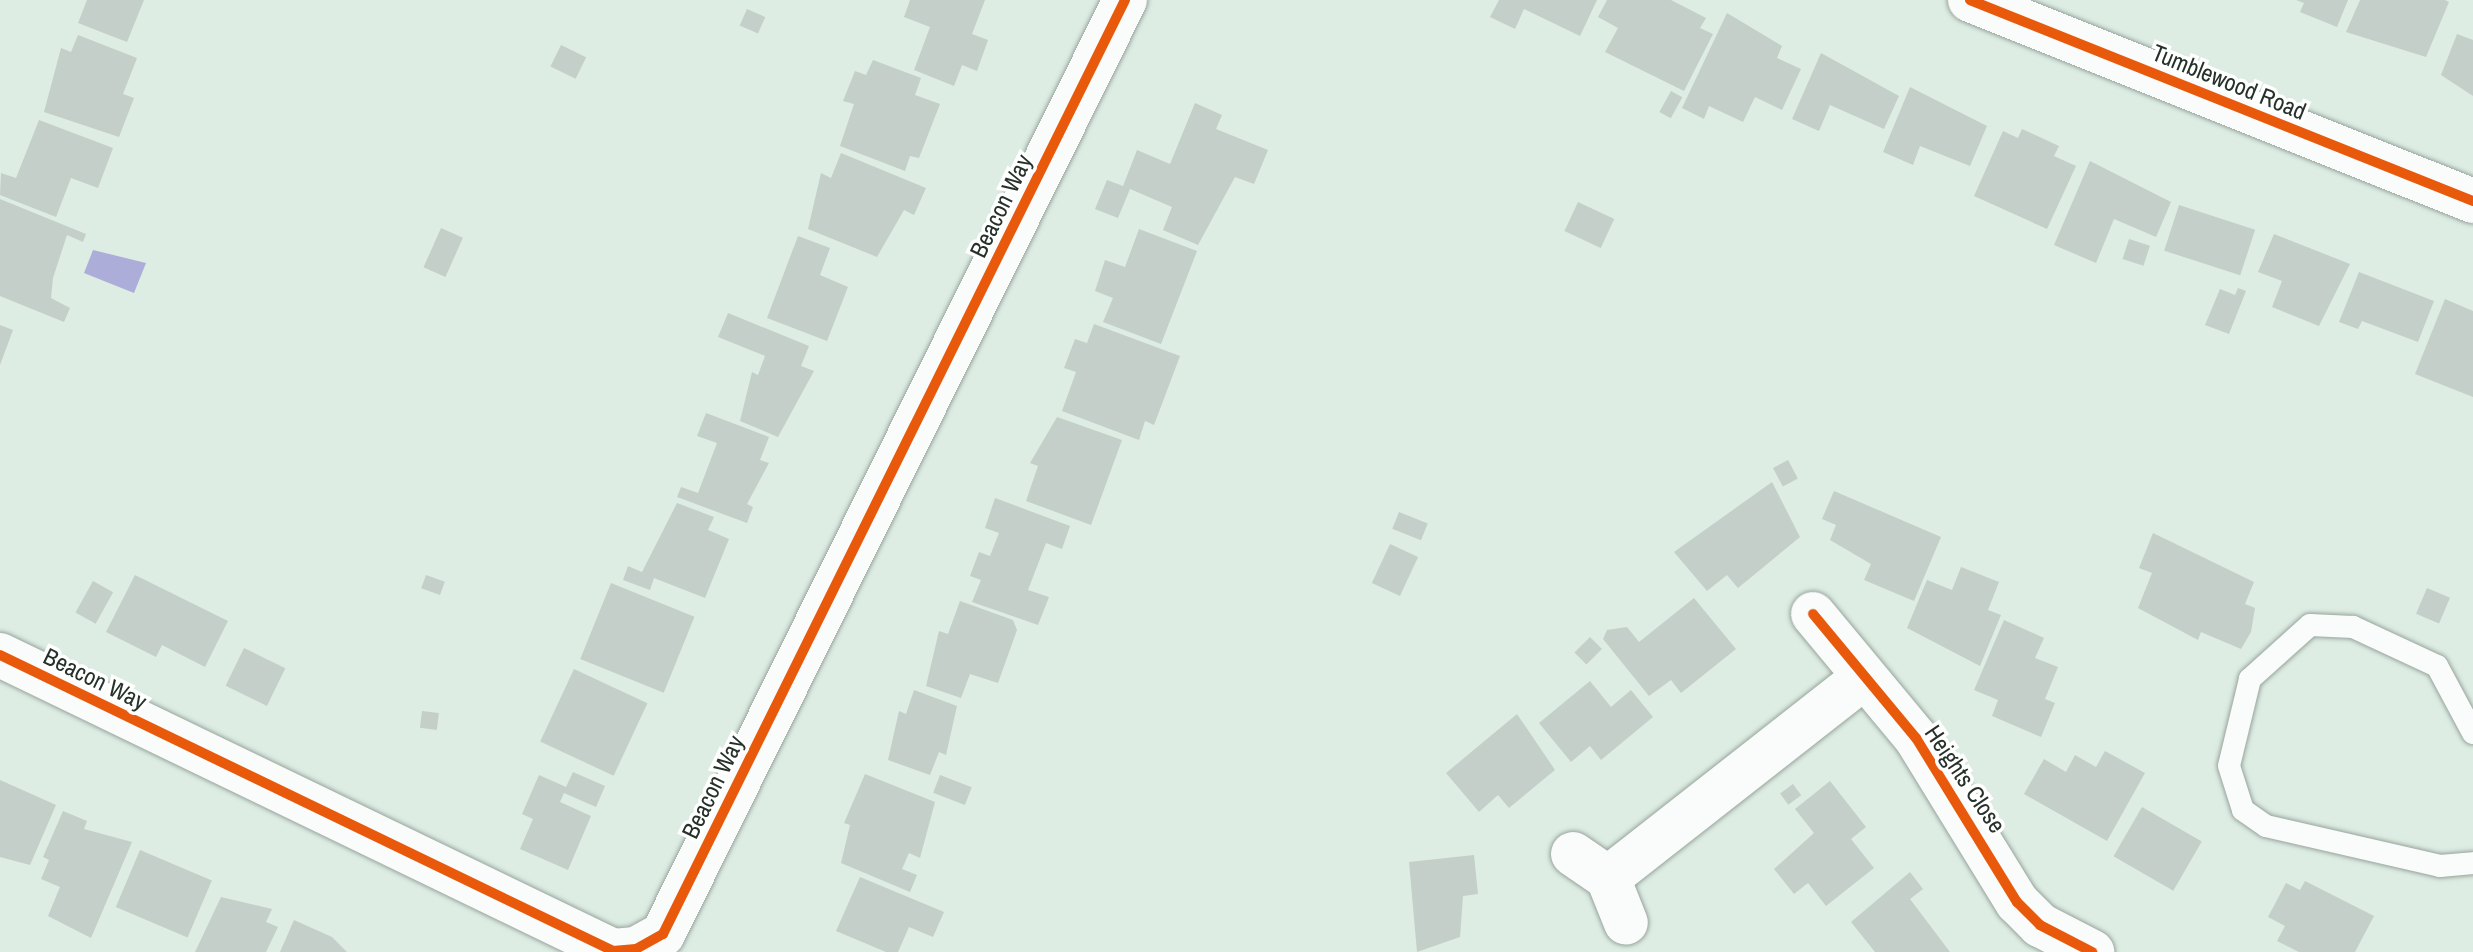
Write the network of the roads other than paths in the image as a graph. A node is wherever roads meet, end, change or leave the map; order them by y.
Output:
1 (1125, 0) edge
2 (1970, 0) edge
3 (2473, 201) edge
4 (1813, 614) dead end
5 (0, 655) edge
6 (1863, 678) junction
7 (2473, 733) edge
8 (2473, 863) edge
9 (1626, 923) dead end
10 (2092, 952) edge

1 - 5 street, Beacon Way
2 - 3 street, Tumblewood Road
4 - 6 street, Heights Close
6 - 9 street
6 - 10 street, Heights Close
7 - 8 lane

